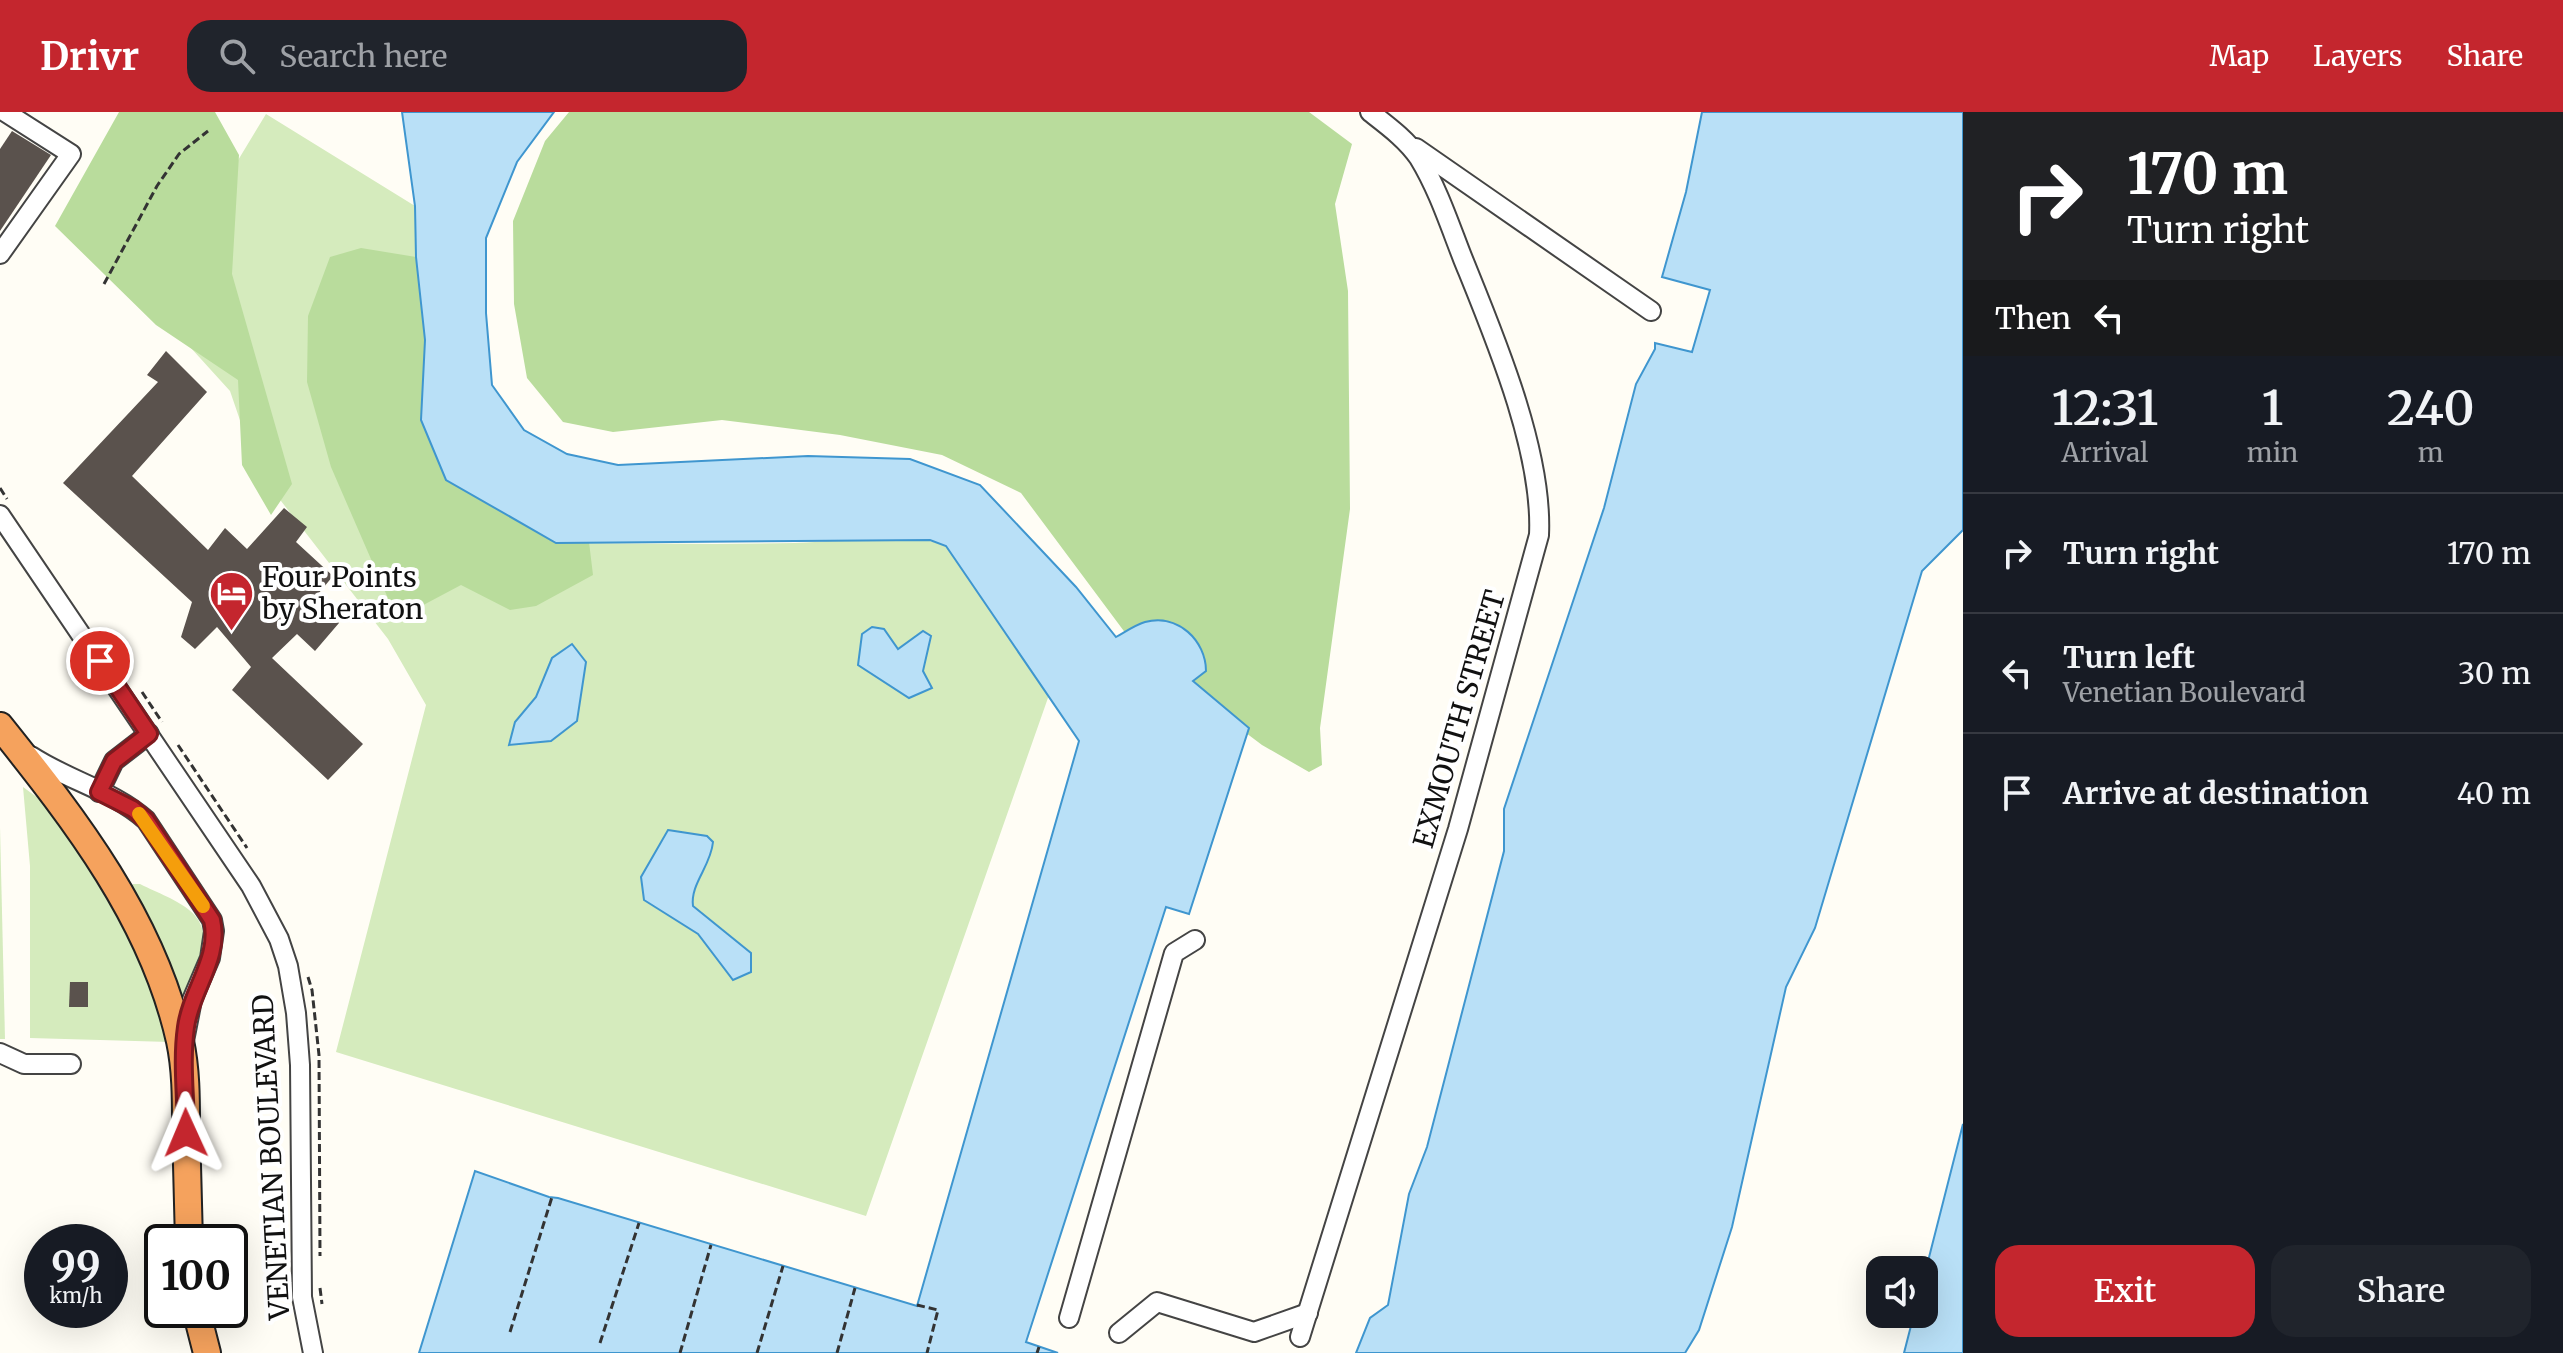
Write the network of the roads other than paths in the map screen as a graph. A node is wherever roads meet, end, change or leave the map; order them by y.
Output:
1 (5, 112) edge
2 (1370, 112) edge
3 (1391, 130) junction
4 (0, 254) edge
5 (1651, 311) dead end
6 (6, 510) edge
7 (2, 729) edge
8 (158, 732) junction
9 (99, 792) junction
10 (1195, 940) dead end
11 (0, 1053) edge
12 (183, 1060) junction
13 (71, 1064) dead end
14 (188, 1224) edge
15 (1308, 1313) junction
16 (1069, 1318) dead end
17 (201, 1328) edge
18 (1119, 1333) dead end
19 (1300, 1337) dead end
20 (207, 1353) edge
21 (313, 1353) edge

1 - 4 street
2 - 3 street, EXMOUTH STREET
3 - 5 street, EXMOUTH STREET
3 - 15 street, EXMOUTH STREET
6 - 8 street, VENETIAN BOULEVARD
7 - 9 street
7 - 12 highway
8 - 9 street
8 - 21 street, VENETIAN BOULEVARD
9 - 12 street
10 - 16 street
11 - 13 street
12 - 14 highway
15 - 18 street
15 - 19 street, EXMOUTH STREET
17 - 20 highway

